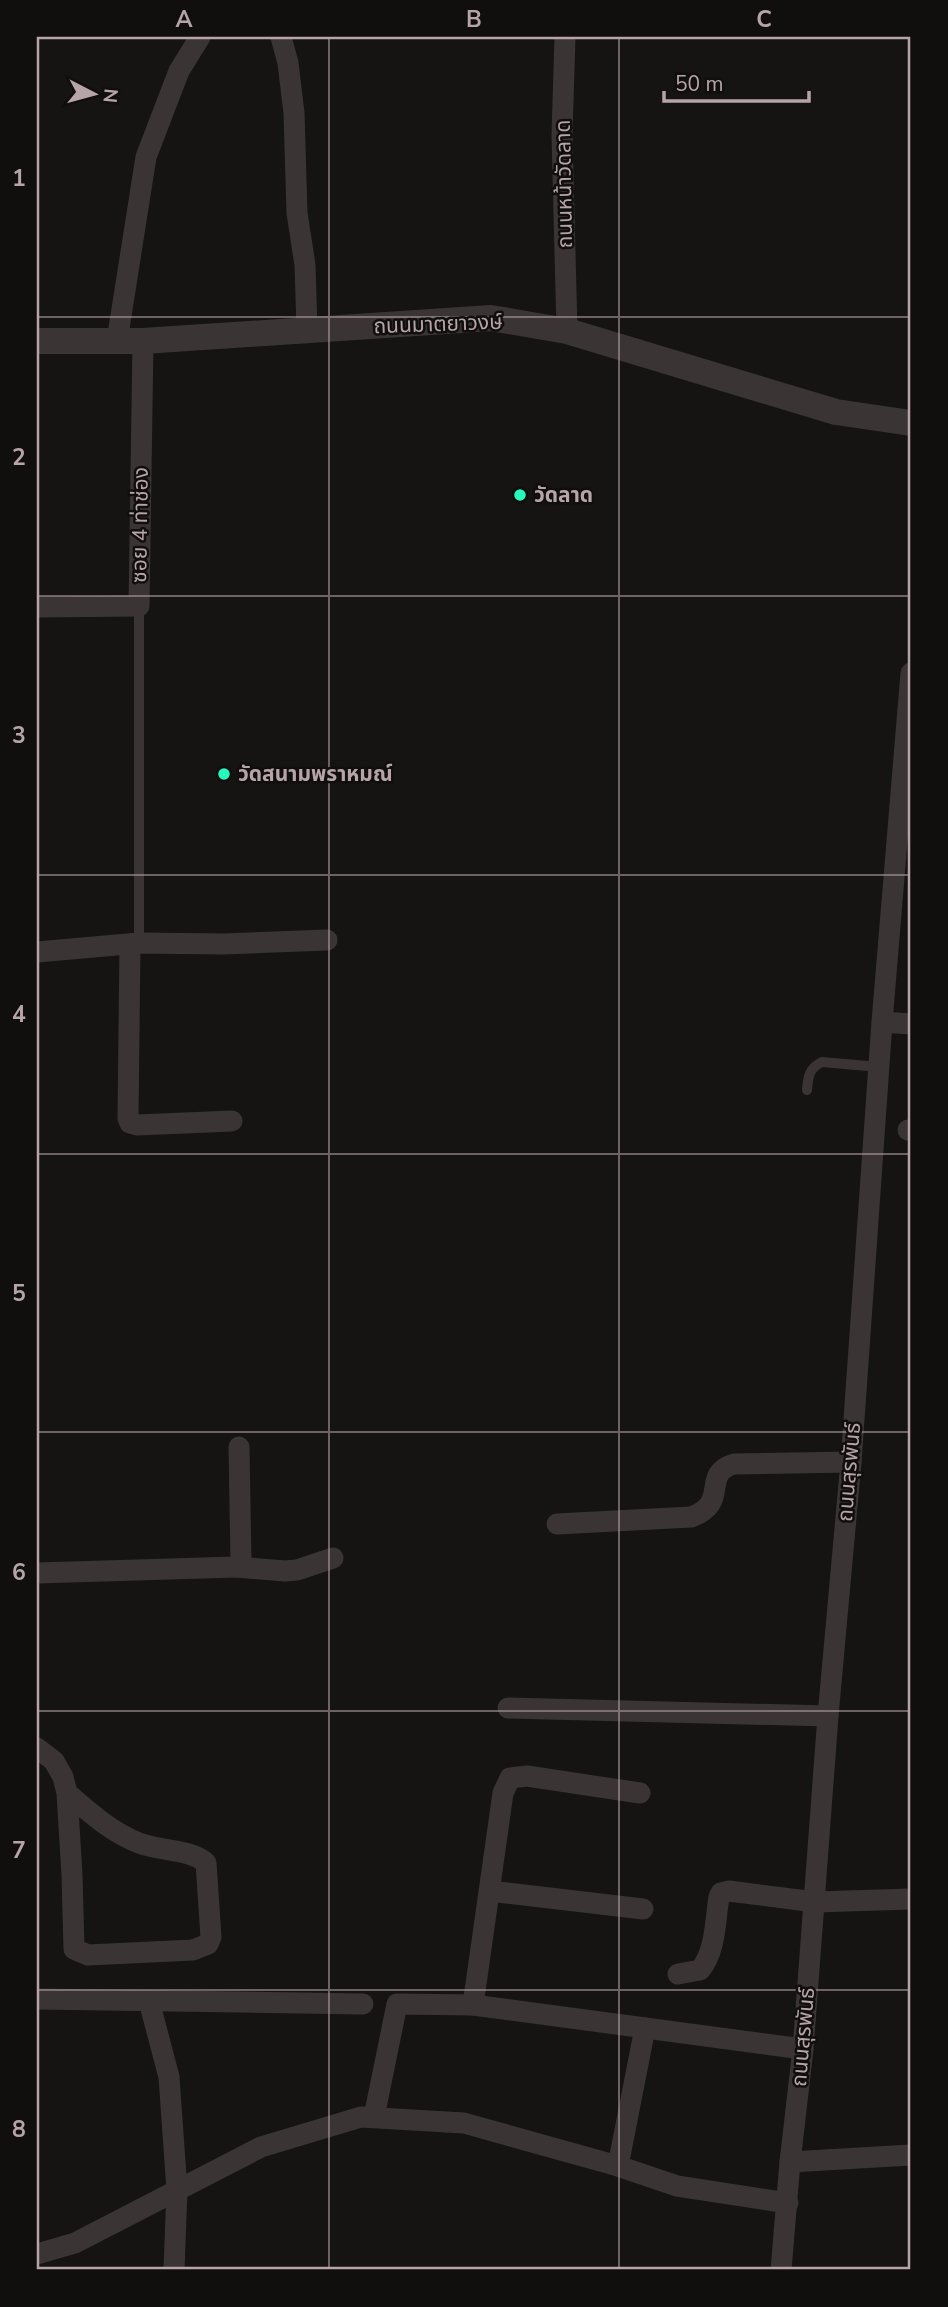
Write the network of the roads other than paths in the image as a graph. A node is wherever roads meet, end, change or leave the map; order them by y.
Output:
1 (200, 37) edge
2 (281, 37) edge
3 (565, 37) edge
4 (307, 330) junction
5 (567, 331) junction
6 (37, 341) edge
7 (130, 341) junction
8 (911, 423) edge
9 (139, 606) junction
10 (37, 607) edge
11 (911, 673) edge
12 (327, 940) dead end
13 (135, 944) junction
14 (37, 952) edge
15 (882, 1022) junction
16 (911, 1024) edge
17 (878, 1067) junction
18 (807, 1090) dead end
19 (232, 1121) dead end
20 (239, 1447) dead end
21 (851, 1462) junction
22 (556, 1524) dead end
23 (333, 1558) dead end
24 (236, 1567) junction
25 (37, 1573) edge
26 (508, 1708) dead end
27 (828, 1716) junction
28 (37, 1748) edge
29 (66, 1793) junction
30 (640, 1793) dead end
31 (490, 1891) junction
32 (911, 1899) edge
33 (815, 1902) junction
34 (643, 1909) dead end
35 (678, 1974) dead end
36 (37, 1999) edge
37 (149, 2001) junction
38 (363, 2004) dead end
39 (473, 2006) junction
40 (646, 2028) junction
41 (803, 2049) junction
42 (374, 2118) junction
43 (911, 2155) edge
44 (790, 2162) junction
45 (618, 2166) junction
46 (177, 2190) junction
47 (788, 2203) junction
48 (37, 2254) edge
49 (174, 2270) edge
50 (781, 2270) edge

1 - 7 street, ซอย 4 ท่าช่อง
2 - 4 street
3 - 5 street, ถนนหน้าวัดลาด
4 - 5 street, ถนนมาตยาวงษ์
4 - 7 street, ถนนมาตยาวงษ์
5 - 8 street, ถนนมาตยาวงษ์
6 - 7 street, ถนนมาตยาวงษ์
7 - 9 street, ซอย 4 ท่าช่อง
9 - 10 street, ซอย 4 ท่าช่อง
9 - 13 lane
11 - 15 street, ถนนสุรพันธ์
12 - 13 street
13 - 14 street
13 - 19 street
15 - 16 street
15 - 17 street, ถนนสุรพันธ์
17 - 18 lane
17 - 21 street, ถนนสุรพันธ์
20 - 24 street
21 - 22 street
21 - 27 street, ถนนสุรพันธ์
23 - 24 street
24 - 25 street
26 - 27 street
27 - 33 street, ถนนสุรพันธ์
28 - 29 street
29 - 29 street
30 - 31 street
31 - 34 street
31 - 39 street
32 - 33 street
33 - 35 street
33 - 41 street, ถนนสุรพันธ์
36 - 37 street
37 - 38 street
37 - 46 street
39 - 40 street
39 - 42 street
40 - 41 street
40 - 45 street
41 - 44 street, ถนนสุรพันธ์
42 - 45 street
42 - 46 street
43 - 44 street
44 - 47 street, ถนนสุรพันธ์
45 - 47 street
46 - 48 street
46 - 49 street
47 - 50 street, ถนนสุรพันธ์

